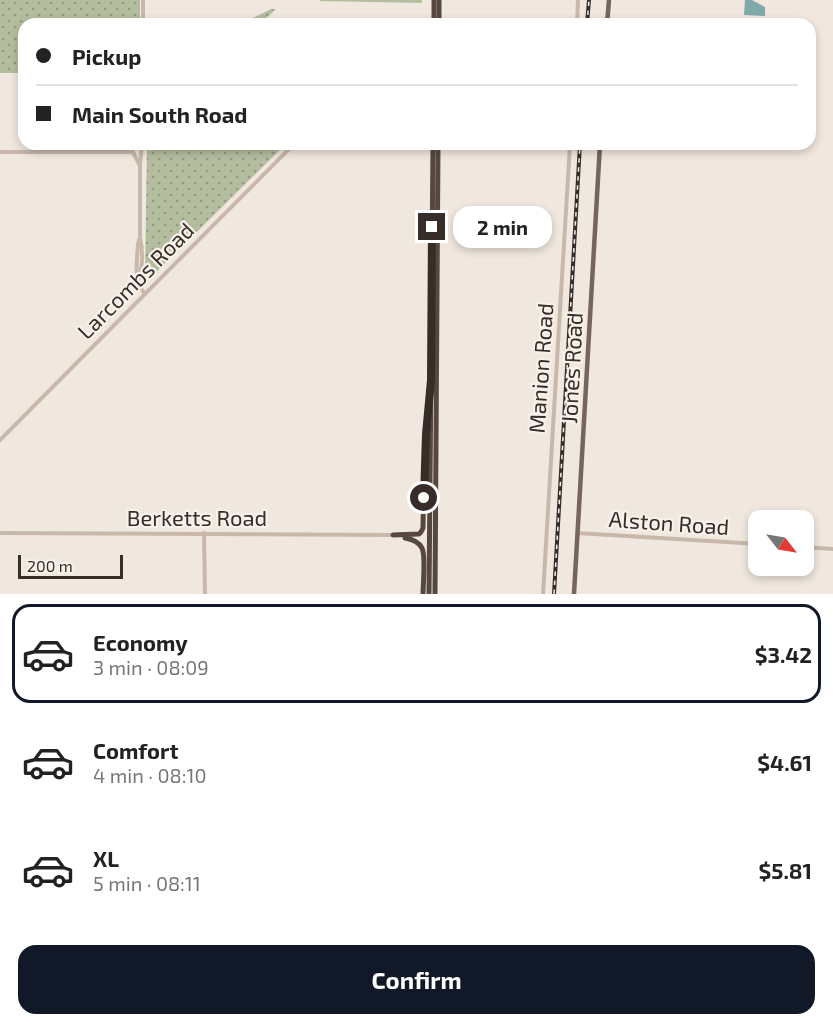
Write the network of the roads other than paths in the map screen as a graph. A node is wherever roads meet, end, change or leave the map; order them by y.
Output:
1 (143, 0) edge
2 (434, 0) edge
3 (439, 0) edge
4 (578, 0) edge
5 (609, 0) edge
6 (143, 18) edge
7 (434, 18) edge
8 (439, 18) edge
9 (577, 18) edge
10 (608, 18) edge
11 (288, 150) edge
12 (433, 150) edge
13 (438, 150) edge
14 (570, 150) edge
15 (600, 150) edge
16 (0, 152) edge
17 (133, 152) junction
18 (142, 152) joint
19 (140, 166) junction
20 (145, 294) junction
21 (431, 380) junction
22 (0, 440) edge
23 (0, 533) edge
24 (204, 533) junction
25 (578, 533) junction
26 (393, 535) junction
27 (748, 543) edge
28 (814, 548) edge
29 (833, 549) edge
30 (205, 594) edge
31 (423, 594) edge
32 (429, 594) edge
33 (435, 594) edge
34 (543, 594) edge
35 (574, 594) edge

1 - 6 street
2 - 7 highway
3 - 8 highway
4 - 9 street
5 - 10 main road
11 - 20 street, Larcombs Road
12 - 21 highway
13 - 33 highway
14 - 34 street, Manion Road
15 - 25 main road, Jones Road
16 - 17 street
17 - 18 street
17 - 19 street
18 - 19 street
19 - 20 street
20 - 22 street, Larcombs Road
21 - 26 highway
21 - 32 highway
23 - 24 street, Berketts Road
24 - 26 street, Berketts Road
24 - 30 street
25 - 27 street, Alston Road
25 - 35 main road, Jones Road
26 - 31 highway
28 - 29 street

